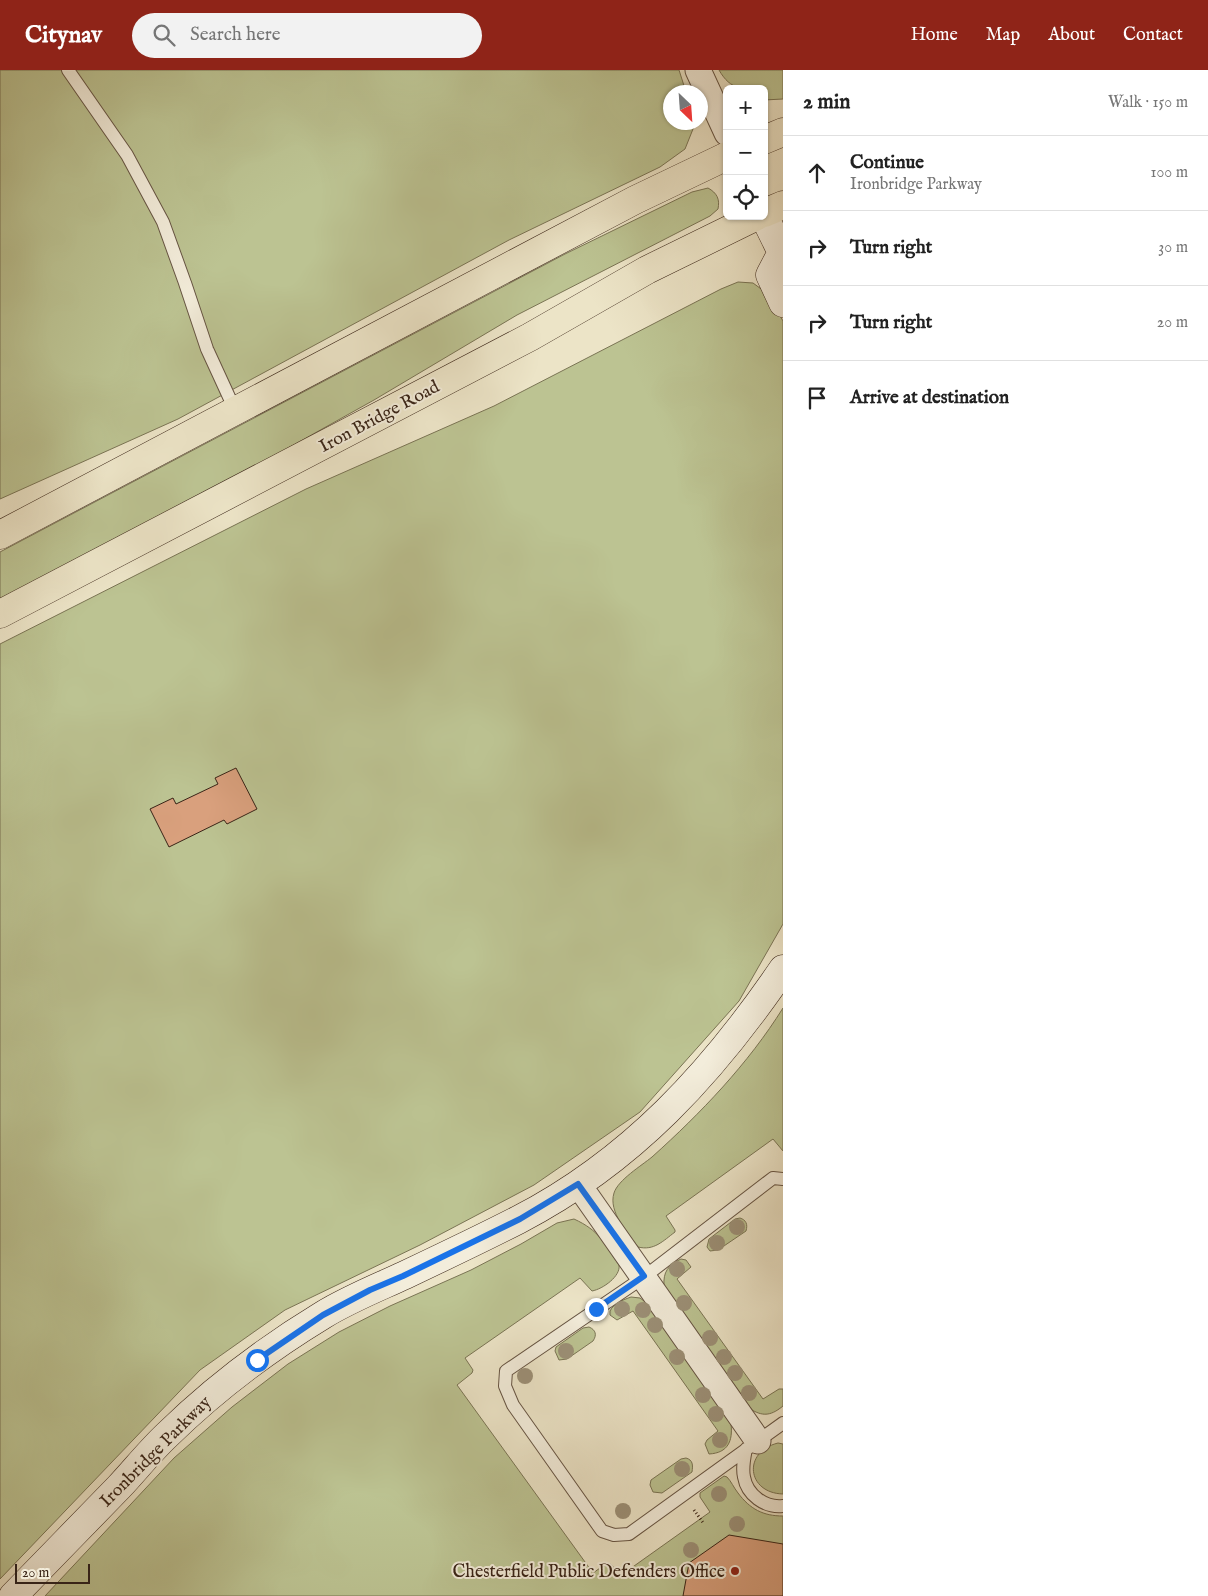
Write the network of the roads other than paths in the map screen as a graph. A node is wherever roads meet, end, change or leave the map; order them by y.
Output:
1 (68, 70) edge
2 (698, 70) edge
3 (726, 130) edge
4 (783, 132) edge
5 (768, 138) edge
6 (723, 158) edge
7 (783, 205) edge
8 (768, 212) edge
9 (749, 220) edge
10 (767, 220) edge
11 (782, 254) edge
12 (783, 303) edge
13 (235, 410) junction
14 (0, 535) edge
15 (0, 614) edge
16 (783, 968) edge
17 (783, 1179) edge
18 (578, 1184) junction
19 (644, 1276) junction
20 (783, 1423) edge
21 (765, 1438) edge
22 (783, 1506) edge
23 (13, 1596) edge

1 - 13 lane
2 - 3 street
4 - 5 main road
6 - 13 main road
7 - 8 main road
9 - 15 main road, Iron Bridge Road
10 - 11 street
11 - 12 street
13 - 14 main road
16 - 18 street, Ironbridge Parkway
17 - 19 lane
18 - 19 street
18 - 23 street, Ironbridge Parkway
19 - 21 street
19 - 21 lane
20 - 21 lane
21 - 22 lane

